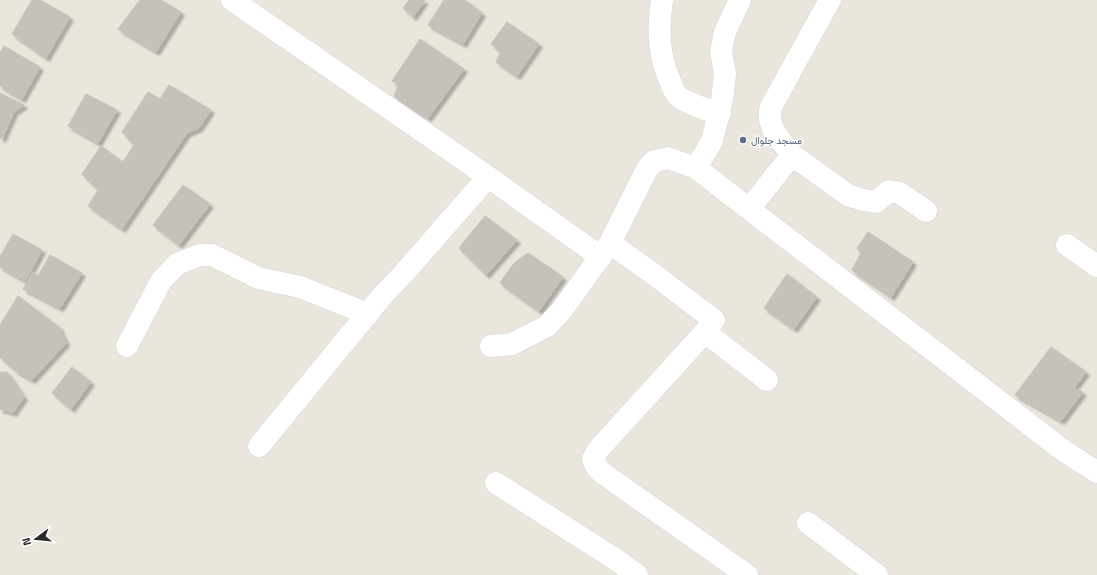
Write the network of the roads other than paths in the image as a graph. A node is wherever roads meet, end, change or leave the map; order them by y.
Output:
1 (232, 0) edge
2 (662, 0) edge
3 (740, 0) edge
4 (830, 0) edge
5 (720, 114) junction
6 (792, 155) junction
7 (696, 168) junction
8 (488, 177) junction
9 (749, 209) junction
10 (926, 211) dead end
11 (1067, 245) dead end
12 (606, 250) junction
13 (1097, 266) edge
14 (368, 314) junction
15 (705, 332) junction
16 (127, 346) dead end
17 (491, 346) dead end
18 (767, 380) dead end
19 (259, 446) dead end
20 (1097, 472) edge
21 (496, 483) dead end
22 (808, 523) dead end
23 (637, 575) edge
24 (747, 575) edge
25 (877, 575) edge

1 - 8 street
2 - 5 street
3 - 5 street
4 - 6 street
5 - 7 street
6 - 9 street
6 - 10 street
7 - 9 street
7 - 12 street
8 - 12 street
8 - 14 street
9 - 20 street
11 - 13 street
12 - 15 street
12 - 17 street
14 - 16 street
14 - 19 street
15 - 18 street
15 - 24 street
21 - 23 street
22 - 25 street

